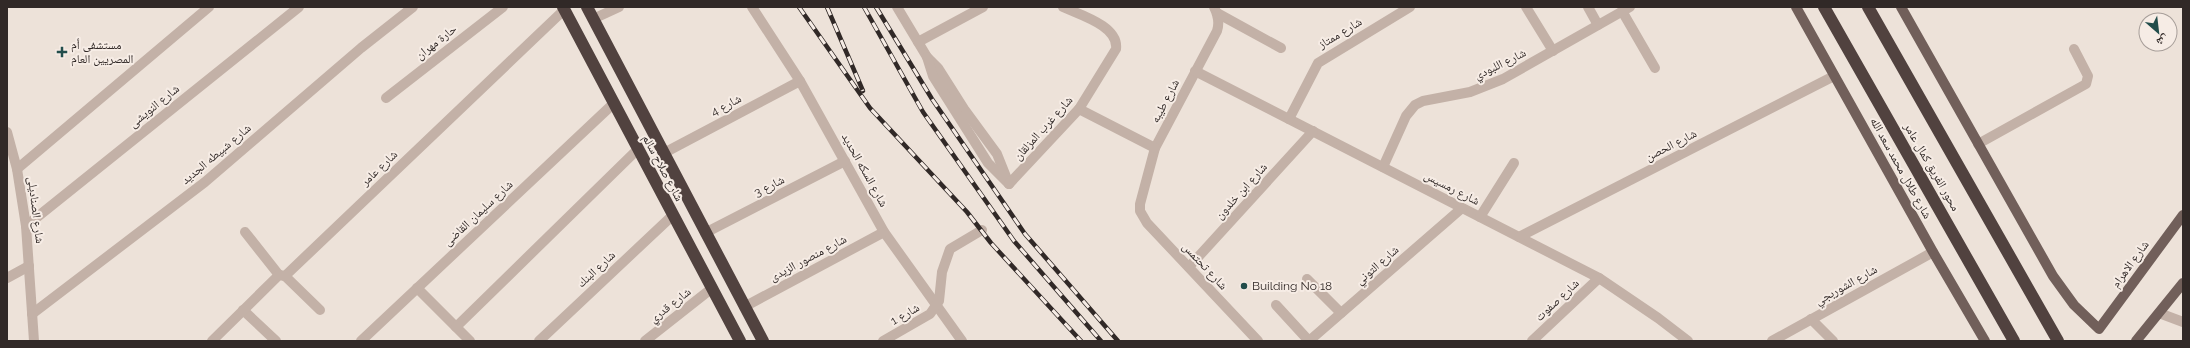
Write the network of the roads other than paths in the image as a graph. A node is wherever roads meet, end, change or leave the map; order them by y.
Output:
1 (209, 7) edge
2 (299, 7) edge
3 (413, 7) edge
4 (503, 7) edge
5 (587, 7) edge
6 (619, 7) edge
7 (752, 7) edge
8 (897, 7) edge
9 (982, 7) edge
10 (1063, 7) edge
11 (1526, 7) edge
12 (1588, 7) edge
13 (1796, 7) edge
14 (1824, 7) edge
15 (1868, 7) edge
16 (564, 8) edge
17 (1407, 8) edge
18 (1626, 9) edge
19 (1905, 9) edge
20 (1216, 10) edge
21 (593, 19) junction
22 (1598, 25) junction
23 (918, 42) junction
24 (1281, 48) dead end
25 (2074, 49) dead end
26 (1553, 51) junction
27 (1654, 68) dead end
28 (1195, 71) junction
29 (1834, 76) junction
30 (800, 80) junction
31 (386, 98) dead end
32 (613, 104) junction
33 (1079, 109) junction
34 (1289, 119) junction
35 (7, 132) edge
36 (1313, 132) junction
37 (1978, 144) junction
38 (1155, 148) junction
39 (638, 149) junction
40 (664, 153) junction
41 (845, 161) junction
42 (1514, 163) dead end
43 (1383, 168) junction
44 (17, 169) junction
45 (1140, 204) joint
46 (1462, 208) junction
47 (2183, 215) edge
48 (672, 216) junction
49 (1480, 217) junction
50 (2180, 221) edge
51 (26, 226) junction
52 (982, 230) dead end
53 (245, 232) dead end
54 (884, 232) junction
55 (705, 234) junction
56 (1519, 237) junction
57 (1933, 252) junction
58 (29, 266) junction
59 (1189, 267) junction
60 (282, 275) junction
61 (7, 278) edge
62 (1599, 278) junction
63 (1307, 279) dead end
64 (2183, 283) edge
65 (417, 288) junction
66 (711, 289) junction
67 (1276, 305) dead end
68 (936, 306) junction
69 (744, 307) junction
70 (243, 310) junction
71 (320, 310) dead end
72 (1341, 313) junction
73 (2158, 313) junction
74 (32, 314) junction
75 (1811, 319) junction
76 (2183, 322) edge
77 (456, 327) junction
78 (1686, 340) edge
79 (34, 341) edge
80 (212, 341) edge
81 (276, 341) edge
82 (361, 341) edge
83 (470, 341) edge
84 (538, 341) edge
85 (645, 341) edge
86 (740, 341) edge
87 (763, 341) edge
88 (883, 341) edge
89 (962, 341) edge
90 (1258, 341) edge
91 (1309, 341) edge
92 (1532, 341) edge
93 (1772, 341) edge
94 (1833, 341) edge
95 (1985, 341) edge
96 (2014, 341) edge
97 (2058, 341) edge
98 (2136, 341) edge

1 - 44 street
2 - 51 street, شارع النويشى
3 - 74 street, شارع شبيطه الجديد
4 - 31 street, حارة مهران
5 - 21 highway, شارع صلاح سالم
6 - 21 street
7 - 30 street, شارع السكه الحديد
8 - 23 street
9 - 23 street
10 - 33 street, شارع غرب المزلقان
11 - 26 street
12 - 22 street
13 - 29 main road, شارع طلال محمد سعد الله
14 - 96 highway, محور الفريق كمال عامر
15 - 97 highway, محور الفريق كمال عامر
16 - 32 highway, شارع صلاح سالم
16 - 60 street, شارع عامر
17 - 34 street, شارع ممتاز
18 - 22 street, شارع اللبودي
18 - 27 street
19 - 37 main road
20 - 24 street
20 - 28 street, شارع طيبه
21 - 40 highway, شارع صلاح سالم
22 - 26 street, شارع اللبودي
23 - 33 street, شارع غرب المزلقان
25 - 37 street
26 - 43 street, شارع اللبودي
28 - 34 street, شارع رمسيس
28 - 38 street, شارع طيبه
29 - 56 street, شارع الحصن
29 - 57 main road, شارع طلال محمد سعد الله
30 - 40 street, شارع 4
30 - 41 street, شارع السكه الحديد
32 - 39 highway, شارع صلاح سالم
32 - 65 street, شارع سليمان القاضى
33 - 38 street
34 - 36 street, شارع رمسيس
35 - 44 street, شارع الصناديلى
36 - 43 street, شارع رمسيس
36 - 59 street, شارع ابن خلدون
37 - 50 main road, شارع الاهرام
38 - 45 street, شارع طيبه
39 - 48 highway, شارع صلاح سالم
39 - 77 street
40 - 55 highway, شارع صلاح سالم
41 - 54 street, شارع السكه الحديد
41 - 55 street, شارع 3
42 - 49 street
43 - 46 street, شارع رمسيس
44 - 51 street, شارع الصناديلى
45 - 59 street, شارع تحتمس
46 - 49 street, شارع رمسيس
46 - 72 street, شارع التوني
47 - 50 main road, شارع الاهرام
48 - 66 highway, شارع صلاح سالم
48 - 84 street, شارع البنك
49 - 56 street, شارع رمسيس
51 - 58 street, شارع الصناديلى
52 - 68 street
53 - 60 street
54 - 68 street, شارع السكه الحديد
54 - 69 street, شارع منصور الزيدى
55 - 69 highway, شارع صلاح سالم
56 - 62 street, شارع رمسيس
57 - 75 street, شارع الشوربجي
57 - 95 main road, شارع طلال محمد سعد الله
58 - 61 street
58 - 74 street, شارع الصناديلى
59 - 90 street, شارع تحتمس
60 - 70 street, شارع عامر
60 - 71 street
62 - 78 street, شارع رمسيس
62 - 92 street, شارع صفوت
63 - 72 street
64 - 73 main road
65 - 77 street
65 - 82 street, شارع سليمان القاضى
66 - 85 street, شارع قدري
66 - 86 highway, شارع صلاح سالم
67 - 91 street
68 - 88 street, شارع 1
68 - 89 street, شارع السكه الحديد
69 - 87 highway, شارع صلاح سالم
70 - 80 street, شارع عامر
70 - 81 street
72 - 91 street, شارع التوني
73 - 76 street
73 - 98 main road
74 - 79 street, شارع الصناديلى
75 - 93 street, شارع الشوربجي
75 - 94 street
77 - 83 street

